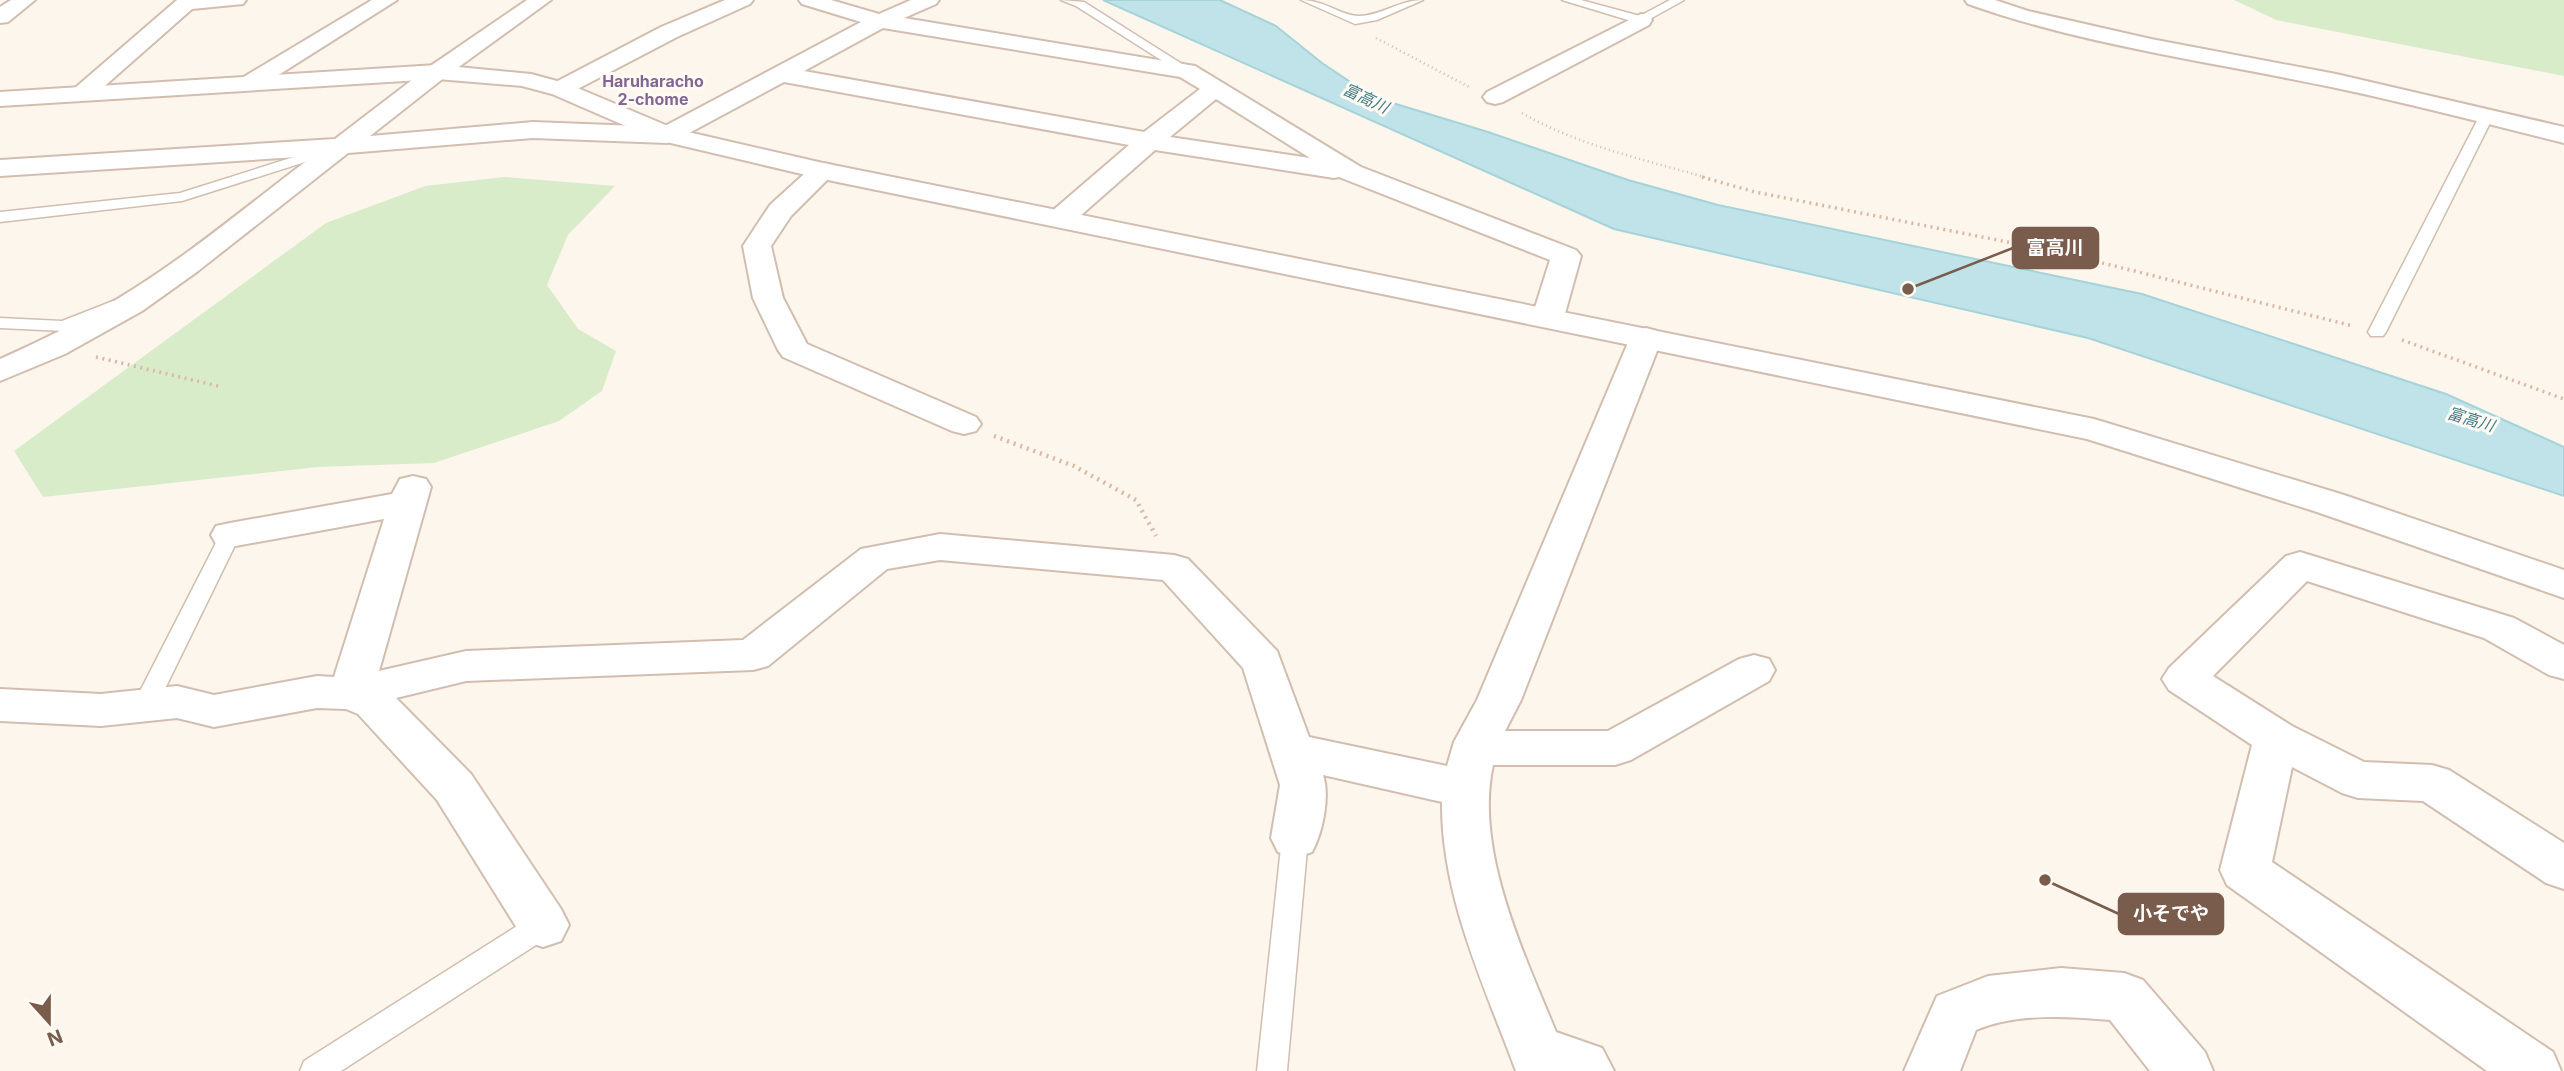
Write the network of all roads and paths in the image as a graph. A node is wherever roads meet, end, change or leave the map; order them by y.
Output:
1 (24, 0) edge
2 (236, 0) edge
3 (387, 0) edge
4 (541, 0) edge
5 (743, 0) edge
6 (810, 0) edge
7 (929, 0) edge
8 (1068, 0) edge
9 (1307, 0) edge
10 (1417, 0) edge
11 (1567, 0) edge
12 (1678, 0) edge
13 (1975, 0) edge
14 (188, 1) edge
15 (0, 17) edge
16 (1641, 20) junction
17 (880, 21) junction
18 (1365, 33) dead end
19 (1187, 71) junction
20 (437, 72) junction
21 (781, 74) junction
22 (250, 83) junction
23 (1216, 88) junction
24 (560, 89) junction
25 (83, 93) junction
26 (1495, 97) junction
27 (0, 99) edge
28 (2486, 117) junction
29 (667, 135) junction
30 (2564, 135) edge
31 (1149, 141) junction
32 (344, 146) junction
33 (0, 168) edge
34 (823, 171) junction
35 (1352, 173) junction
36 (0, 217) edge
37 (1061, 218) junction
38 (148, 293) junction
39 (1548, 317) junction
40 (0, 324) edge
41 (2377, 332) junction
42 (1646, 338) junction
43 (54, 347) junction
44 (0, 371) edge
45 (222, 387) dead end
46 (2564, 399) edge
47 (964, 424) joint
48 (230, 535) joint
49 (1174, 568) junction
50 (2564, 585) edge
51 (2564, 664) edge
52 (1754, 670) dead end
53 (351, 693) junction
54 (0, 705) edge
55 (145, 705) junction
56 (2276, 738) junction
57 (1291, 750) junction
58 (1470, 769) junction
59 (1295, 838) joint
60 (2564, 869) edge
61 (542, 925) joint
62 (2564, 1058) edge
63 (1556, 1064) edge
64 (315, 1071) edge
65 (1272, 1071) edge
66 (1932, 1071) edge
67 (2185, 1071) edge
68 (2533, 1071) edge
69 (2550, 1071) edge

1 - 15 street
2 - 14 street
3 - 22 street
4 - 20 street
5 - 24 street
6 - 17 street
7 - 17 street
8 - 19 lane
9 - 10 lane
11 - 16 lane
12 - 16 lane
13 - 28 street
14 - 25 street
16 - 26 street
17 - 19 street
17 - 21 street
18 - 26 path
19 - 23 street
20 - 22 street
20 - 24 street
20 - 32 street
21 - 29 street
21 - 31 street
22 - 25 street
23 - 31 street
23 - 35 street
24 - 29 street
25 - 27 street
26 - 41 path
28 - 30 street
28 - 41 lane
29 - 32 street
29 - 34 street
31 - 35 street
31 - 37 street
32 - 33 street
32 - 36 lane
32 - 38 street
34 - 37 street
34 - 47 street
35 - 39 street
37 - 39 street
38 - 40 lane
38 - 43 street
39 - 42 street
41 - 46 path
42 - 50 street
42 - 58 street
43 - 44 street
43 - 45 path
47 - 49 path
48 - 53 street
48 - 55 lane
49 - 53 street
49 - 57 street
51 - 56 street
52 - 58 street
53 - 55 street
53 - 61 street
54 - 55 street
56 - 60 street
56 - 68 street
57 - 58 street
57 - 59 street
58 - 63 street
59 - 65 lane
61 - 64 lane
62 - 69 street
66 - 67 street

